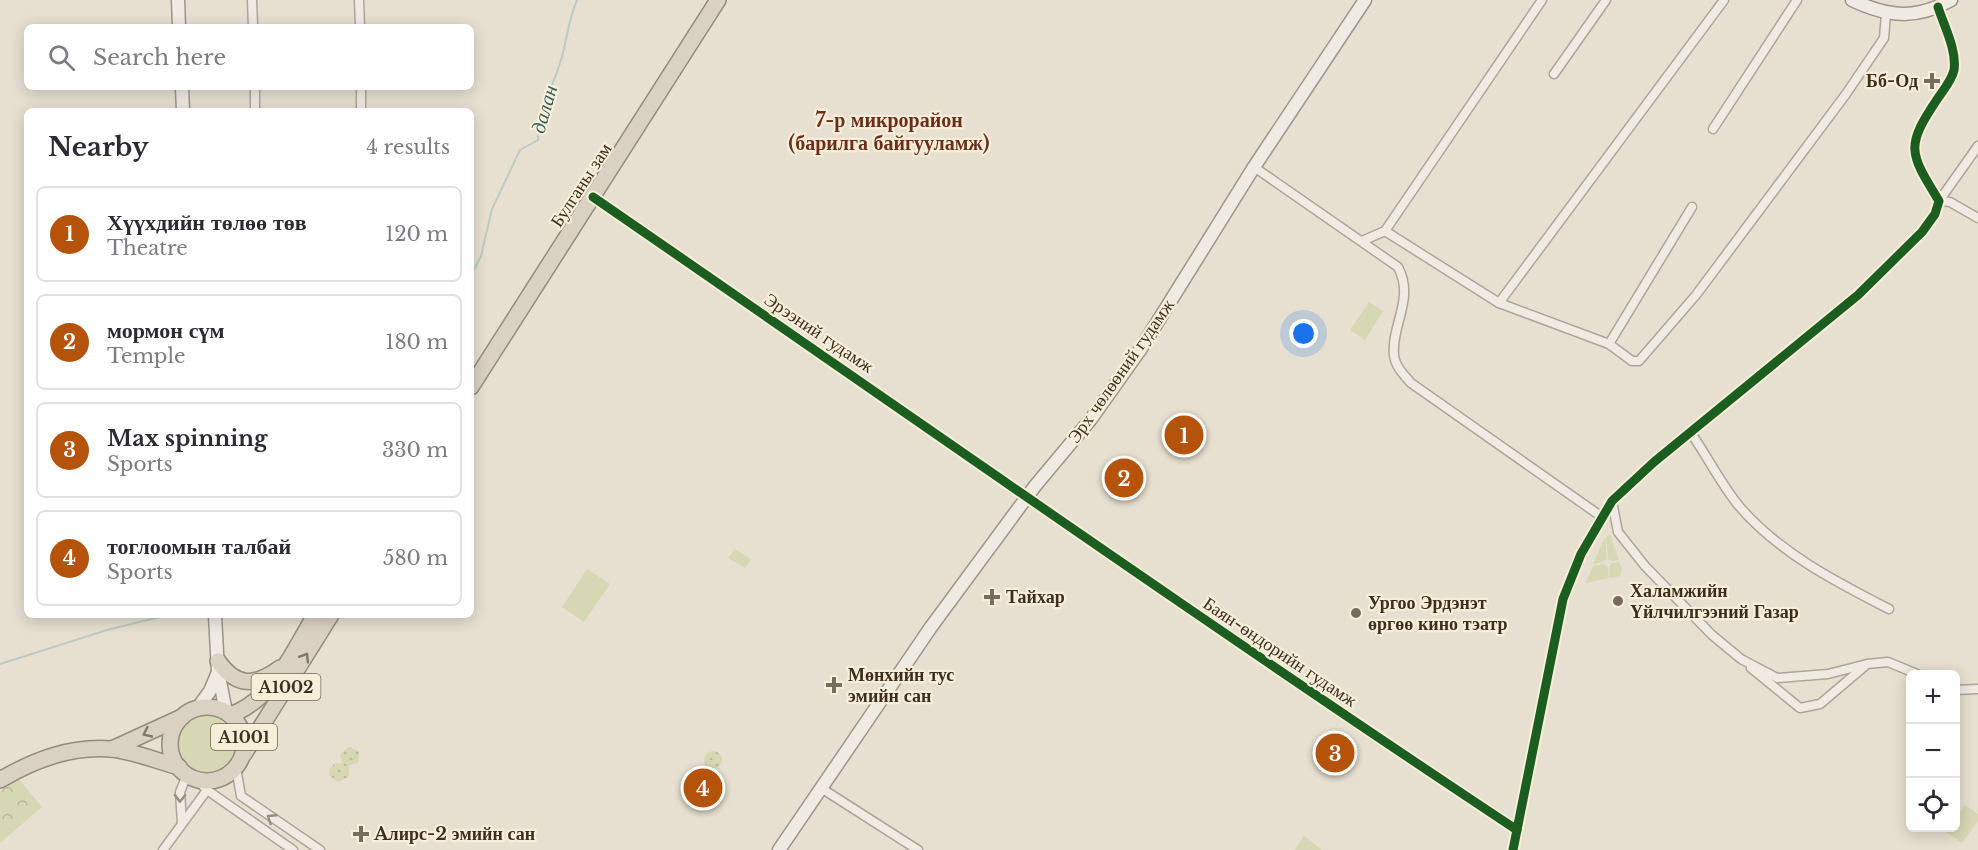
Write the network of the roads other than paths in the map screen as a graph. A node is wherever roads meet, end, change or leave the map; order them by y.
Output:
1 (178, 0) edge
2 (252, 0) edge
3 (359, 0) edge
4 (718, 0) edge
5 (1365, 0) edge
6 (1542, 0) edge
7 (1606, 0) edge
8 (1724, 0) edge
9 (1797, 0) edge
10 (1852, 0) edge
11 (1951, 0) edge
12 (1938, 7) junction
13 (1886, 14) junction
14 (179, 24) edge
15 (253, 24) edge
16 (360, 24) edge
17 (1554, 74) dead end
18 (182, 90) edge
19 (255, 90) edge
20 (361, 90) edge
21 (183, 108) edge
22 (255, 108) edge
23 (361, 108) edge
24 (1713, 129) dead end
25 (1978, 146) edge
26 (1254, 167) junction
27 (593, 198) junction
28 (1939, 201) junction
29 (1692, 207) dead end
30 (1978, 218) edge
31 (1385, 231) junction
32 (1362, 241) junction
33 (1499, 303) junction
34 (1609, 344) junction
35 (474, 382) edge
36 (1691, 433) junction
37 (1028, 496) junction
38 (1612, 501) junction
39 (1602, 517) junction
40 (1889, 609) dead end
41 (215, 618) edge
42 (313, 618) edge
43 (329, 618) edge
44 (1742, 659) junction
45 (285, 664) junction
46 (1867, 664) junction
47 (218, 666) junction
48 (1906, 670) edge
49 (1978, 689) edge
50 (1960, 690) edge
51 (197, 709) junction
52 (228, 713) junction
53 (182, 717) junction
54 (112, 749) junction
55 (238, 764) junction
56 (192, 778) junction
57 (0, 780) edge
58 (820, 788) junction
59 (182, 823) junction
60 (1517, 830) junction
61 (164, 850) edge
62 (293, 850) edge
63 (320, 850) edge
64 (780, 850) edge
65 (918, 850) edge
66 (1513, 850) edge

1 - 14 main road
2 - 15 street
3 - 16 street
4 - 27 highway, Булганы зам
5 - 26 main road, Эрх чөлөөний гудамж
6 - 31 street
7 - 17 street
8 - 33 street
9 - 24 street
10 - 13 main road
11 - 12 main road
12 - 13 main road
12 - 28 street
13 - 34 street
18 - 21 main road
19 - 22 street
20 - 23 street
25 - 28 street
26 - 32 street
26 - 37 main road, Эрх чөлөөний гудамж
27 - 35 highway, Булганы зам
27 - 37 street, Эрээний гудамж
28 - 30 street
28 - 36 street
29 - 34 street
31 - 32 street
31 - 33 street
32 - 39 street
33 - 34 street
36 - 38 street
36 - 40 street
37 - 58 main road, Эрх чөлөөний гудамж
37 - 60 street, Баян-өндорийн гудамж
38 - 39 street
38 - 44 street
39 - 60 street
41 - 47 main road
42 - 45 highway, A1002
55 -> 43 highway, A1002
44 - 46 street
44 - 46 street
45 - 47 highway
45 - 52 highway, A1002
46 - 48 street
47 - 51 main road
47 - 52 main road
49 - 50 street
51 - 52 highway, A1001
51 - 53 highway, A1001
52 - 55 highway, A1001
53 -> 54 highway, A1001
53 - 56 highway
54 - 56 highway, A1001
54 - 57 highway, A1001
55 - 56 highway, A1001
63 -> 55 street
56 - 59 street
56 -> 59 street
56 - 62 street
58 - 64 main road, Эрх чөлөөний гудамж
58 - 65 street
59 - 61 street
60 - 66 street

